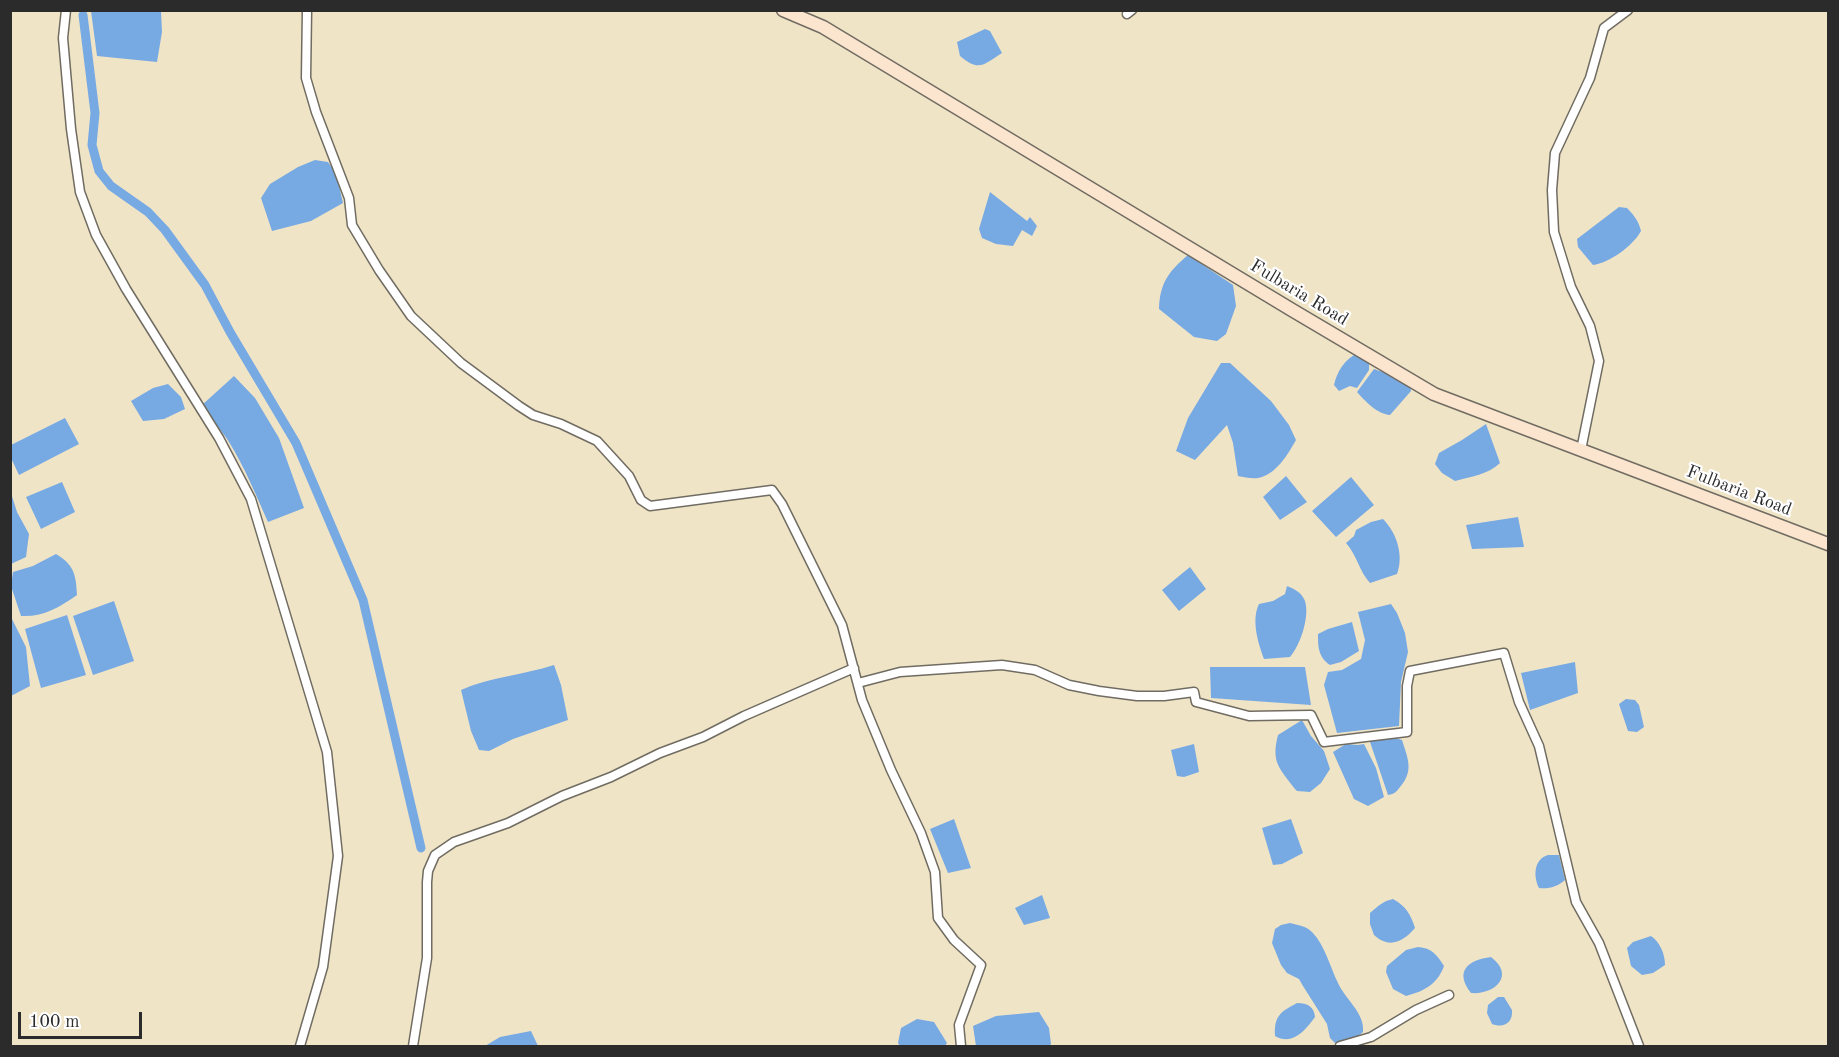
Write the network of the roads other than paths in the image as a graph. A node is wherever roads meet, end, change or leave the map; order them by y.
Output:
1 (66, 10) edge
2 (307, 10) edge
3 (783, 10) edge
4 (1628, 10) edge
5 (1581, 450) junction
6 (1828, 544) edge
7 (854, 668) junction
8 (858, 683) junction
9 (1449, 995) dead end
10 (300, 1047) edge
11 (413, 1047) edge
12 (961, 1047) edge
13 (1340, 1047) edge
14 (1639, 1047) edge

1 - 10 street
2 - 7 street
3 - 5 main road, Fulbaria Road
4 - 5 street
5 - 6 main road, Fulbaria Road
7 - 8 street
7 - 11 street
8 - 12 street
8 - 14 street
9 - 13 street

